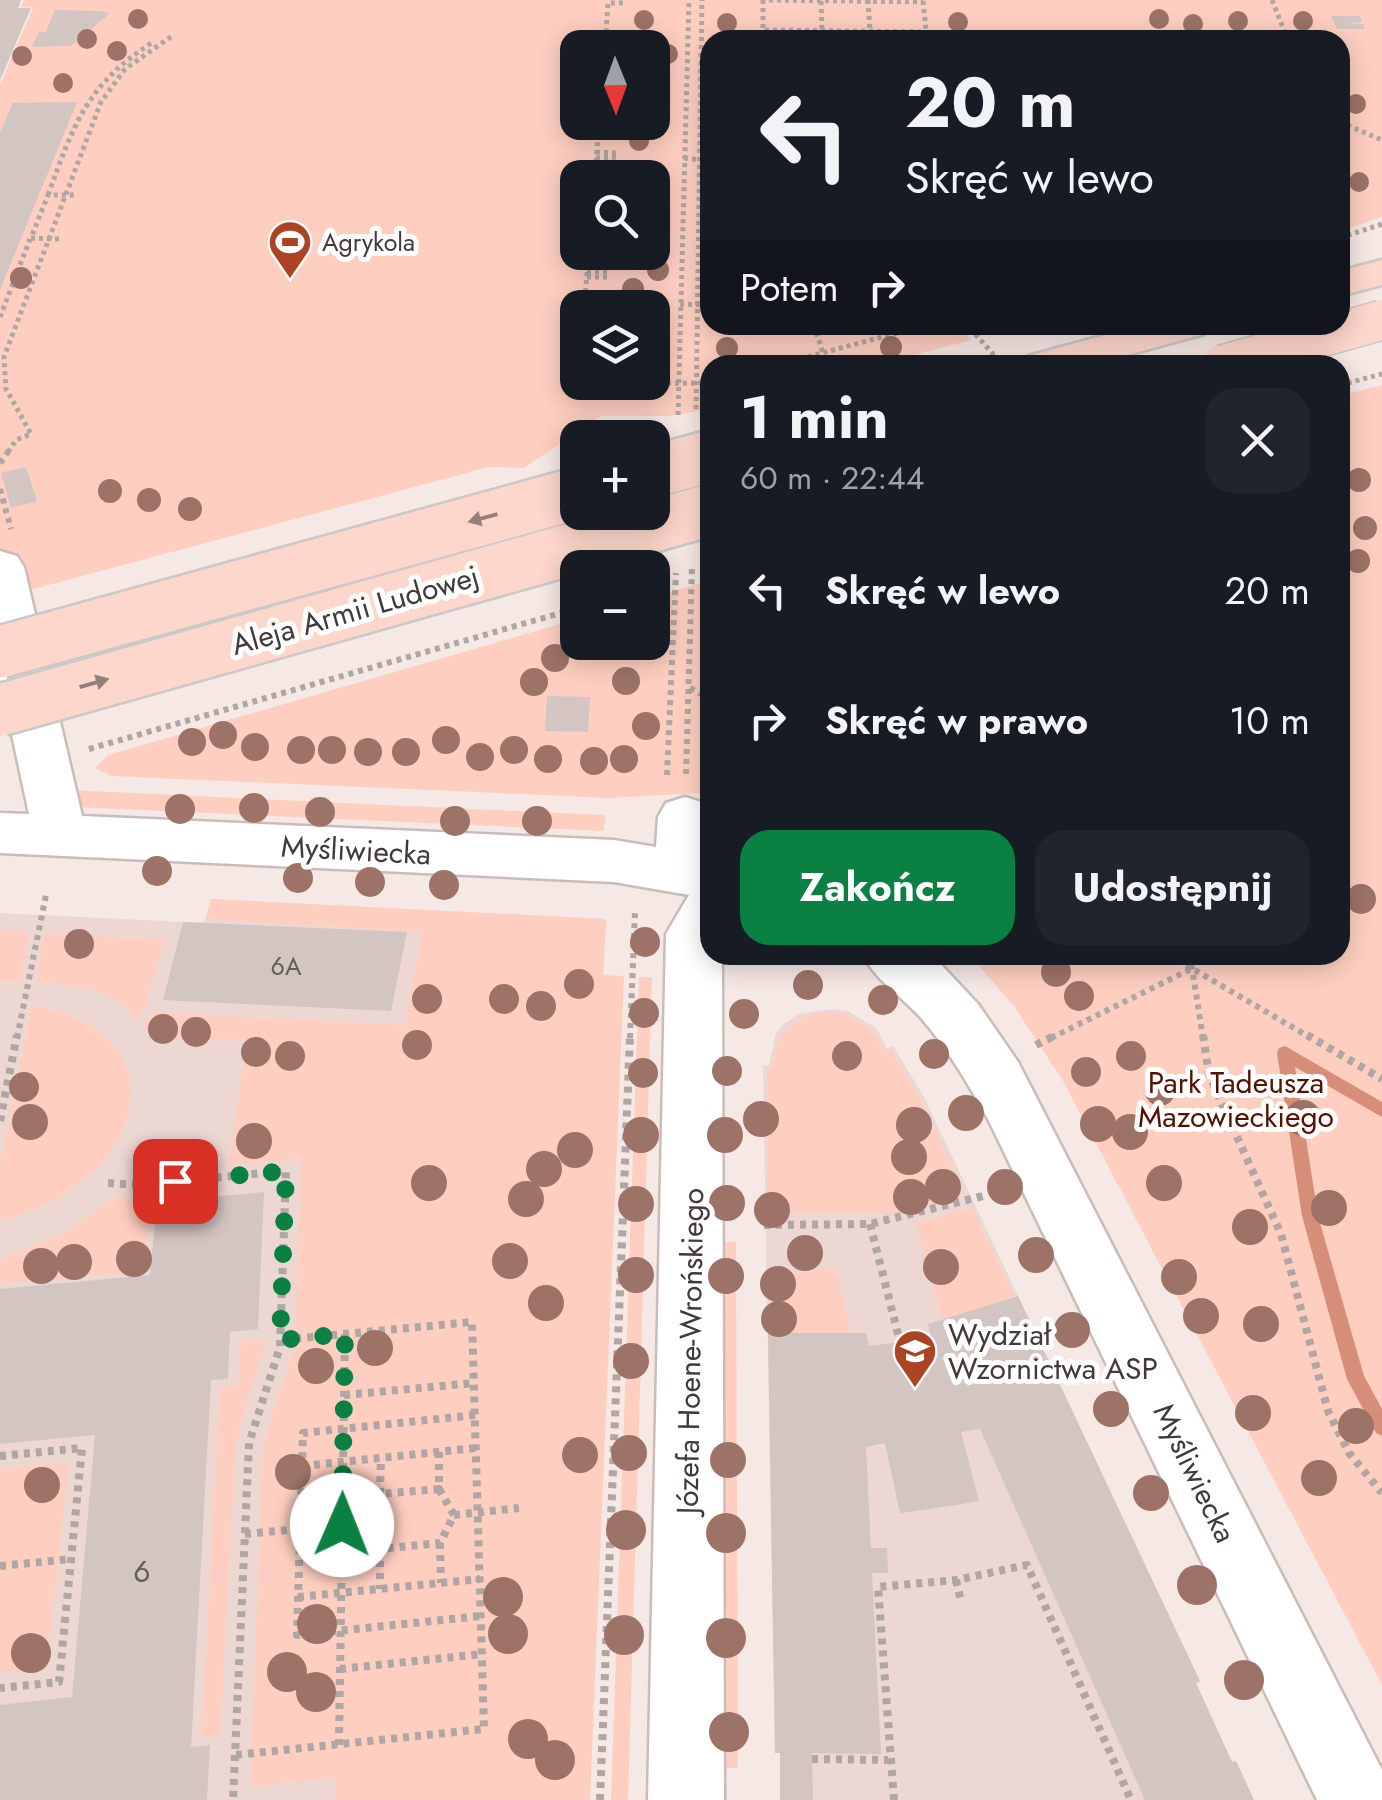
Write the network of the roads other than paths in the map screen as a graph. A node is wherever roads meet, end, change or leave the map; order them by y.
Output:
1 (1382, 272) edge
2 (1350, 281) edge
3 (1382, 320) edge
4 (1350, 329) edge
5 (1152, 335) edge
6 (1329, 335) edge
7 (1080, 355) edge
8 (1258, 355) edge
9 (700, 459) edge
10 (670, 467) edge
11 (560, 497) edge
12 (700, 513) edge
13 (0, 567) edge
14 (0, 652) edge
15 (0, 710) edge
16 (684, 817) dead end
17 (0, 833) edge
18 (60, 836) junction
19 (685, 887) edge
20 (902, 965) edge
21 (686, 1800) edge
22 (1358, 1800) edge

1 - 2 main road
3 - 4 main road, bridge
5 - 7 main road
6 - 8 main road, bridge
9 - 10 main road, bridge
11 -> 14 main road, Aleja Armii Ludowej, bridge
15 -> 12 main road, Aleja Armii Ludowej, bridge
13 - 18 street
16 - 19 street, Józefa Hoene-Wrońskiego
17 - 18 street, Myśliwiecka
18 - 19 street, Myśliwiecka
19 - 21 street, Józefa Hoene-Wrońskiego
20 - 22 street, Myśliwiecka

